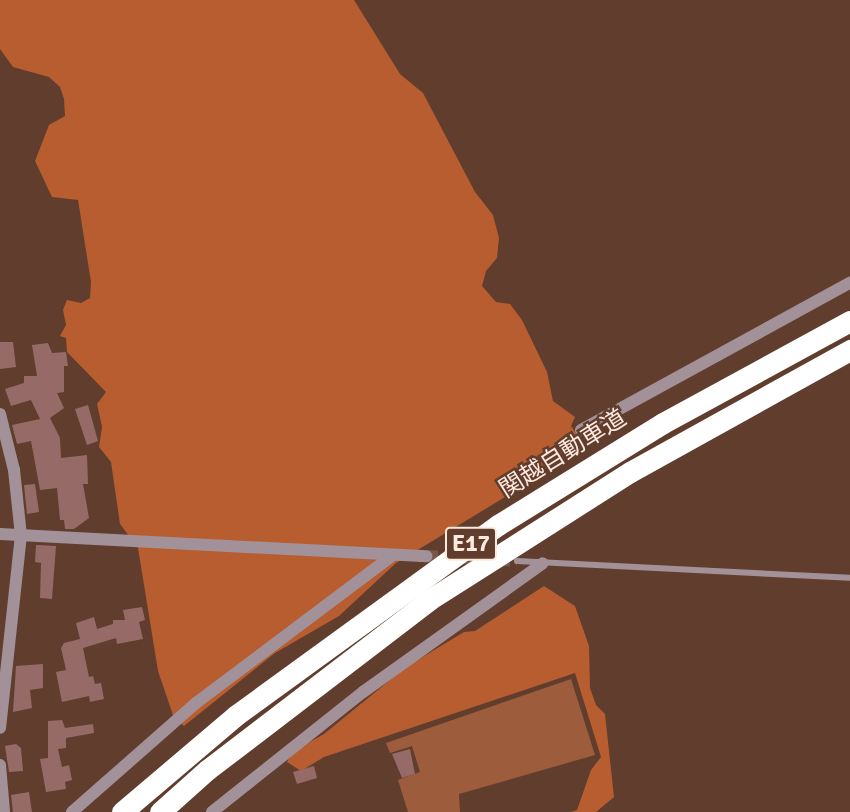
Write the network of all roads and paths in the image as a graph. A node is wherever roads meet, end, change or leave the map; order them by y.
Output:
1 (850, 283) edge
2 (850, 321) edge
3 (850, 350) edge
4 (0, 414) edge
5 (582, 430) dead end
6 (0, 534) edge
7 (21, 535) junction
8 (392, 556) junction
9 (426, 556) tunnel mouth
10 (517, 561) tunnel mouth
11 (543, 563) junction
12 (850, 578) edge
13 (0, 728) edge
14 (0, 765) edge
15 (4, 812) edge
16 (72, 812) edge
17 (121, 812) edge
18 (160, 812) edge
19 (212, 812) edge

1 - 5 street
2 - 17 highway, 関越自動車道 / E17
3 - 18 highway, 関越自動車道 / E17
4 - 7 street
6 - 7 street
7 - 8 street
7 - 13 street
8 - 9 street
8 - 16 street
10 - 11 lane
11 - 12 lane
11 - 19 street
14 - 15 street

